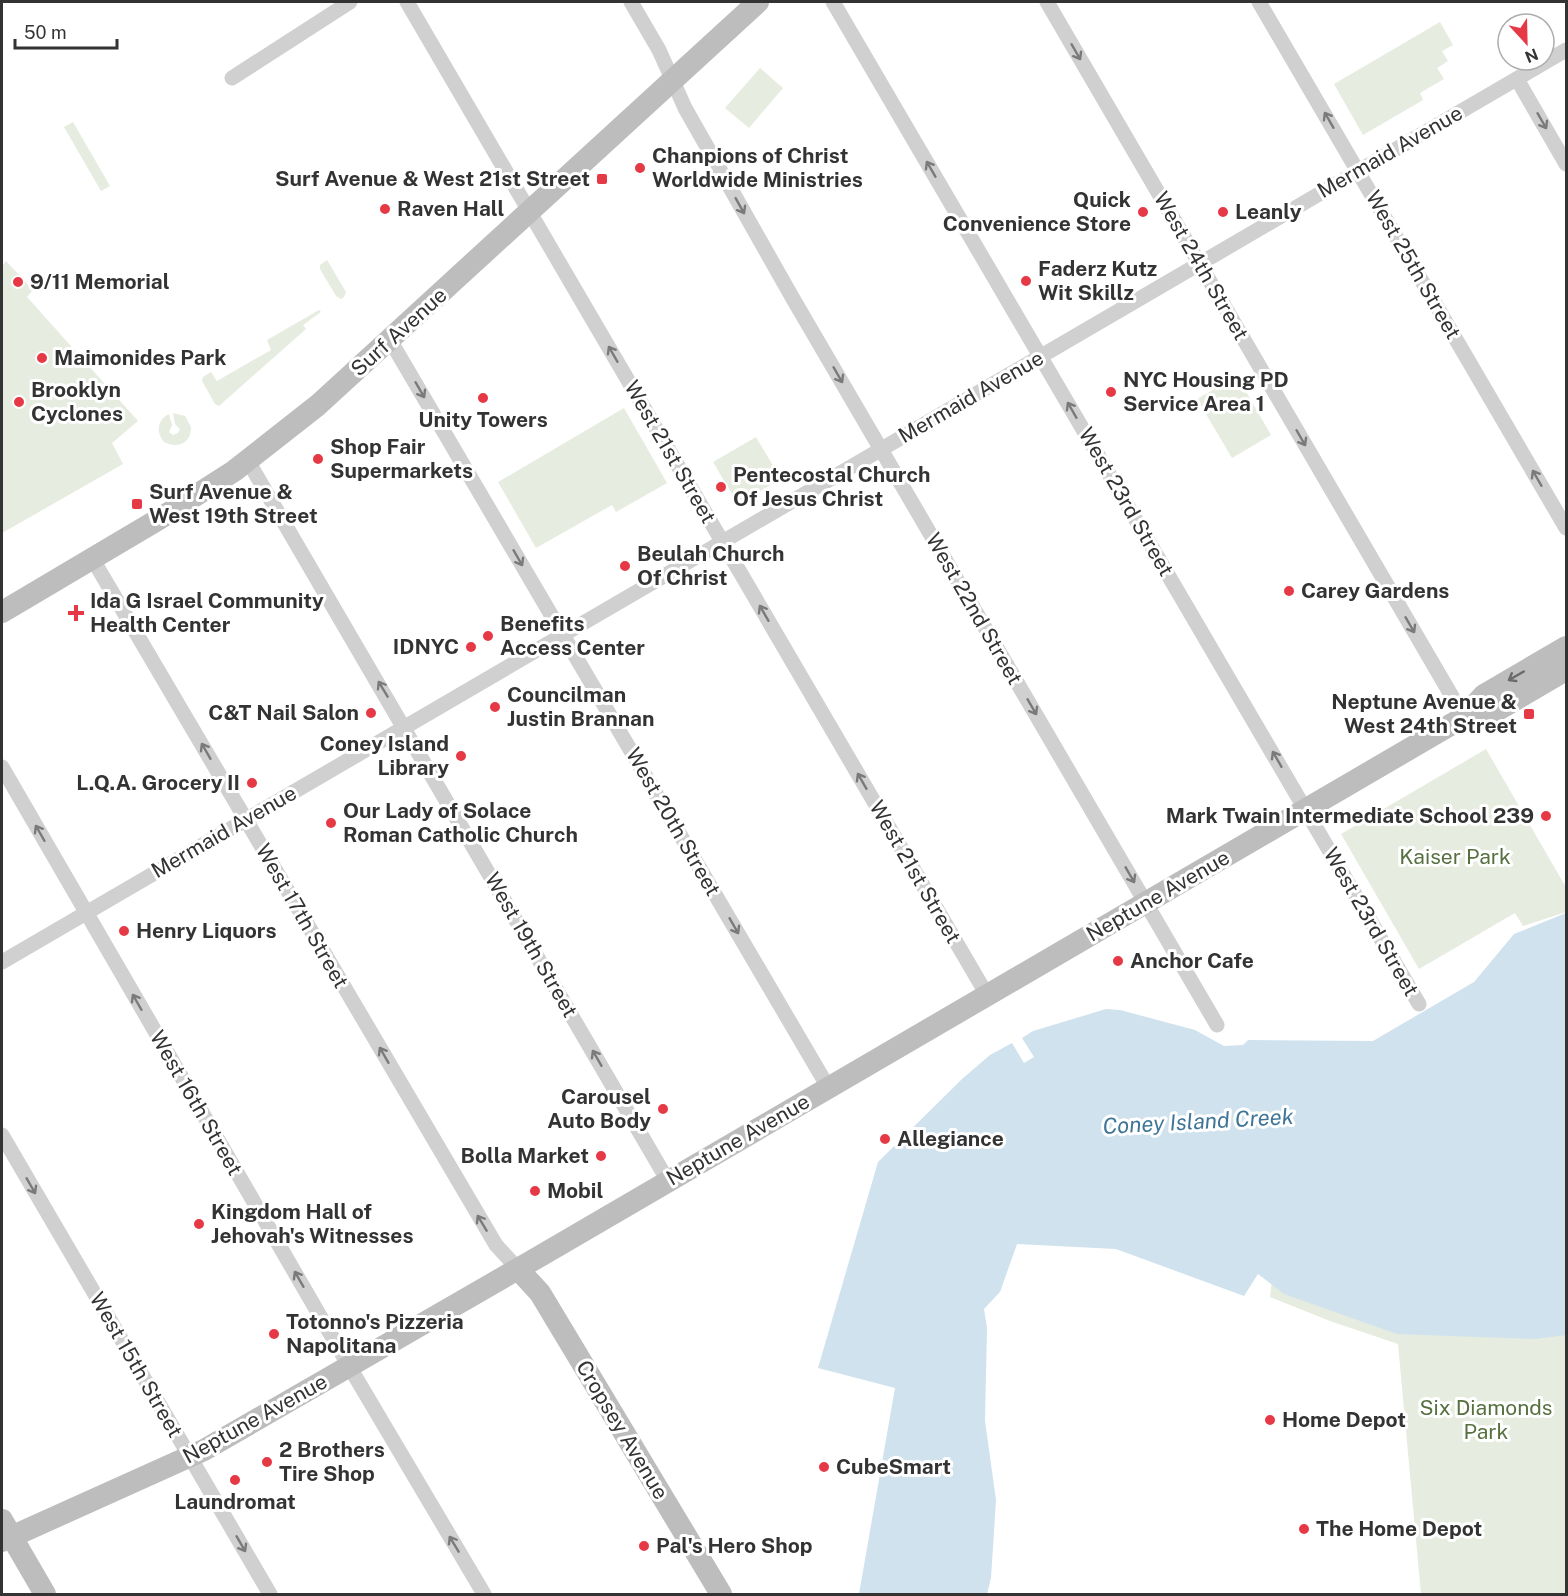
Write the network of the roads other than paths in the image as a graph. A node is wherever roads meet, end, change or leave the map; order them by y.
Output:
1 (350, 2) edge
2 (407, 2) edge
3 (631, 2) edge
4 (758, 2) edge
5 (833, 2) edge
6 (1047, 2) edge
7 (1259, 2) edge
8 (1566, 50) edge
9 (232, 78) dead end
10 (1517, 79) junction
11 (673, 81) junction
12 (1566, 164) edge
13 (1358, 171) junction
14 (529, 211) junction
15 (1200, 263) junction
16 (390, 340) junction
17 (1041, 356) junction
18 (881, 449) junction
19 (248, 461) junction
20 (1566, 528) edge
21 (722, 542) junction
22 (93, 558) junction
23 (2, 612) edge
24 (563, 634) junction
25 (1566, 647) edge
26 (1566, 670) edge
27 (1464, 717) junction
28 (405, 727) junction
29 (2, 767) edge
30 (1306, 810) junction
31 (246, 819) junction
32 (1146, 903) junction
33 (86, 913) junction
34 (2, 962) edge
35 (987, 995) junction
36 (1419, 1004) dead end
37 (1217, 1024) dead end
38 (828, 1087) junction
39 (2, 1135) edge
40 (668, 1181) junction
41 (518, 1269) junction
42 (349, 1366) junction
43 (190, 1457) junction
44 (5, 1533) edge
45 (45, 1594) edge
46 (270, 1594) edge
47 (484, 1594) edge
48 (721, 1594) edge

1 - 9 street
2 - 14 street, West 21st Street
3 - 11 street, West 22nd Street
4 - 11 main road, Surf Avenue
17 -> 5 street, West 23rd Street
6 -> 15 street, West 24th Street
13 -> 7 street, West 25th Street
8 - 10 street, Mermaid Avenue
10 -> 12 street
10 - 13 street, Mermaid Avenue
11 - 14 main road, Surf Avenue
11 -> 18 street, West 22nd Street
13 - 15 street, Mermaid Avenue
20 -> 13 street, West 25th Street
14 - 16 main road, Surf Avenue
21 -> 14 street, West 21st Street
15 - 17 street, Mermaid Avenue
15 -> 27 street, West 24th Street
16 - 19 main road, Surf Avenue
16 -> 24 street, West 20th Street
17 - 18 street, Mermaid Avenue
30 -> 17 street, West 23rd Street
18 - 21 street, Mermaid Avenue
18 -> 32 street, West 22nd Street
19 - 22 main road, Surf Avenue
28 -> 19 street, West 19th Street
21 - 24 street, Mermaid Avenue
35 -> 21 street, West 21st Street
22 - 23 main road, Surf Avenue
31 -> 22 street, West 17th Street
24 - 28 street, Mermaid Avenue
24 -> 38 street, West 20th Street
25 -> 27 main road, Neptune Avenue
26 - 27 main road, Neptune Avenue
27 - 30 main road, Neptune Avenue
28 - 31 street, Mermaid Avenue
40 -> 28 street, West 19th Street
33 -> 29 street, West 16th Street
30 - 32 main road, Neptune Avenue
30 - 36 street, West 23rd Street
31 - 33 street, Mermaid Avenue
41 -> 31 street, West 17th Street
32 - 35 main road, Neptune Avenue
32 - 37 street, West 22nd Street
33 - 34 street, Mermaid Avenue
42 -> 33 street, West 16th Street
35 - 38 main road, Neptune Avenue
38 - 40 main road, Neptune Avenue
39 -> 43 street, West 15th Street
40 - 41 main road, Neptune Avenue
41 - 42 main road, Neptune Avenue
41 - 48 main road, Cropsey Avenue
42 - 43 main road, Neptune Avenue
47 -> 42 street, West 16th Street
43 - 44 main road, Neptune Avenue
43 -> 46 street, West 15th Street
44 - 45 main road

